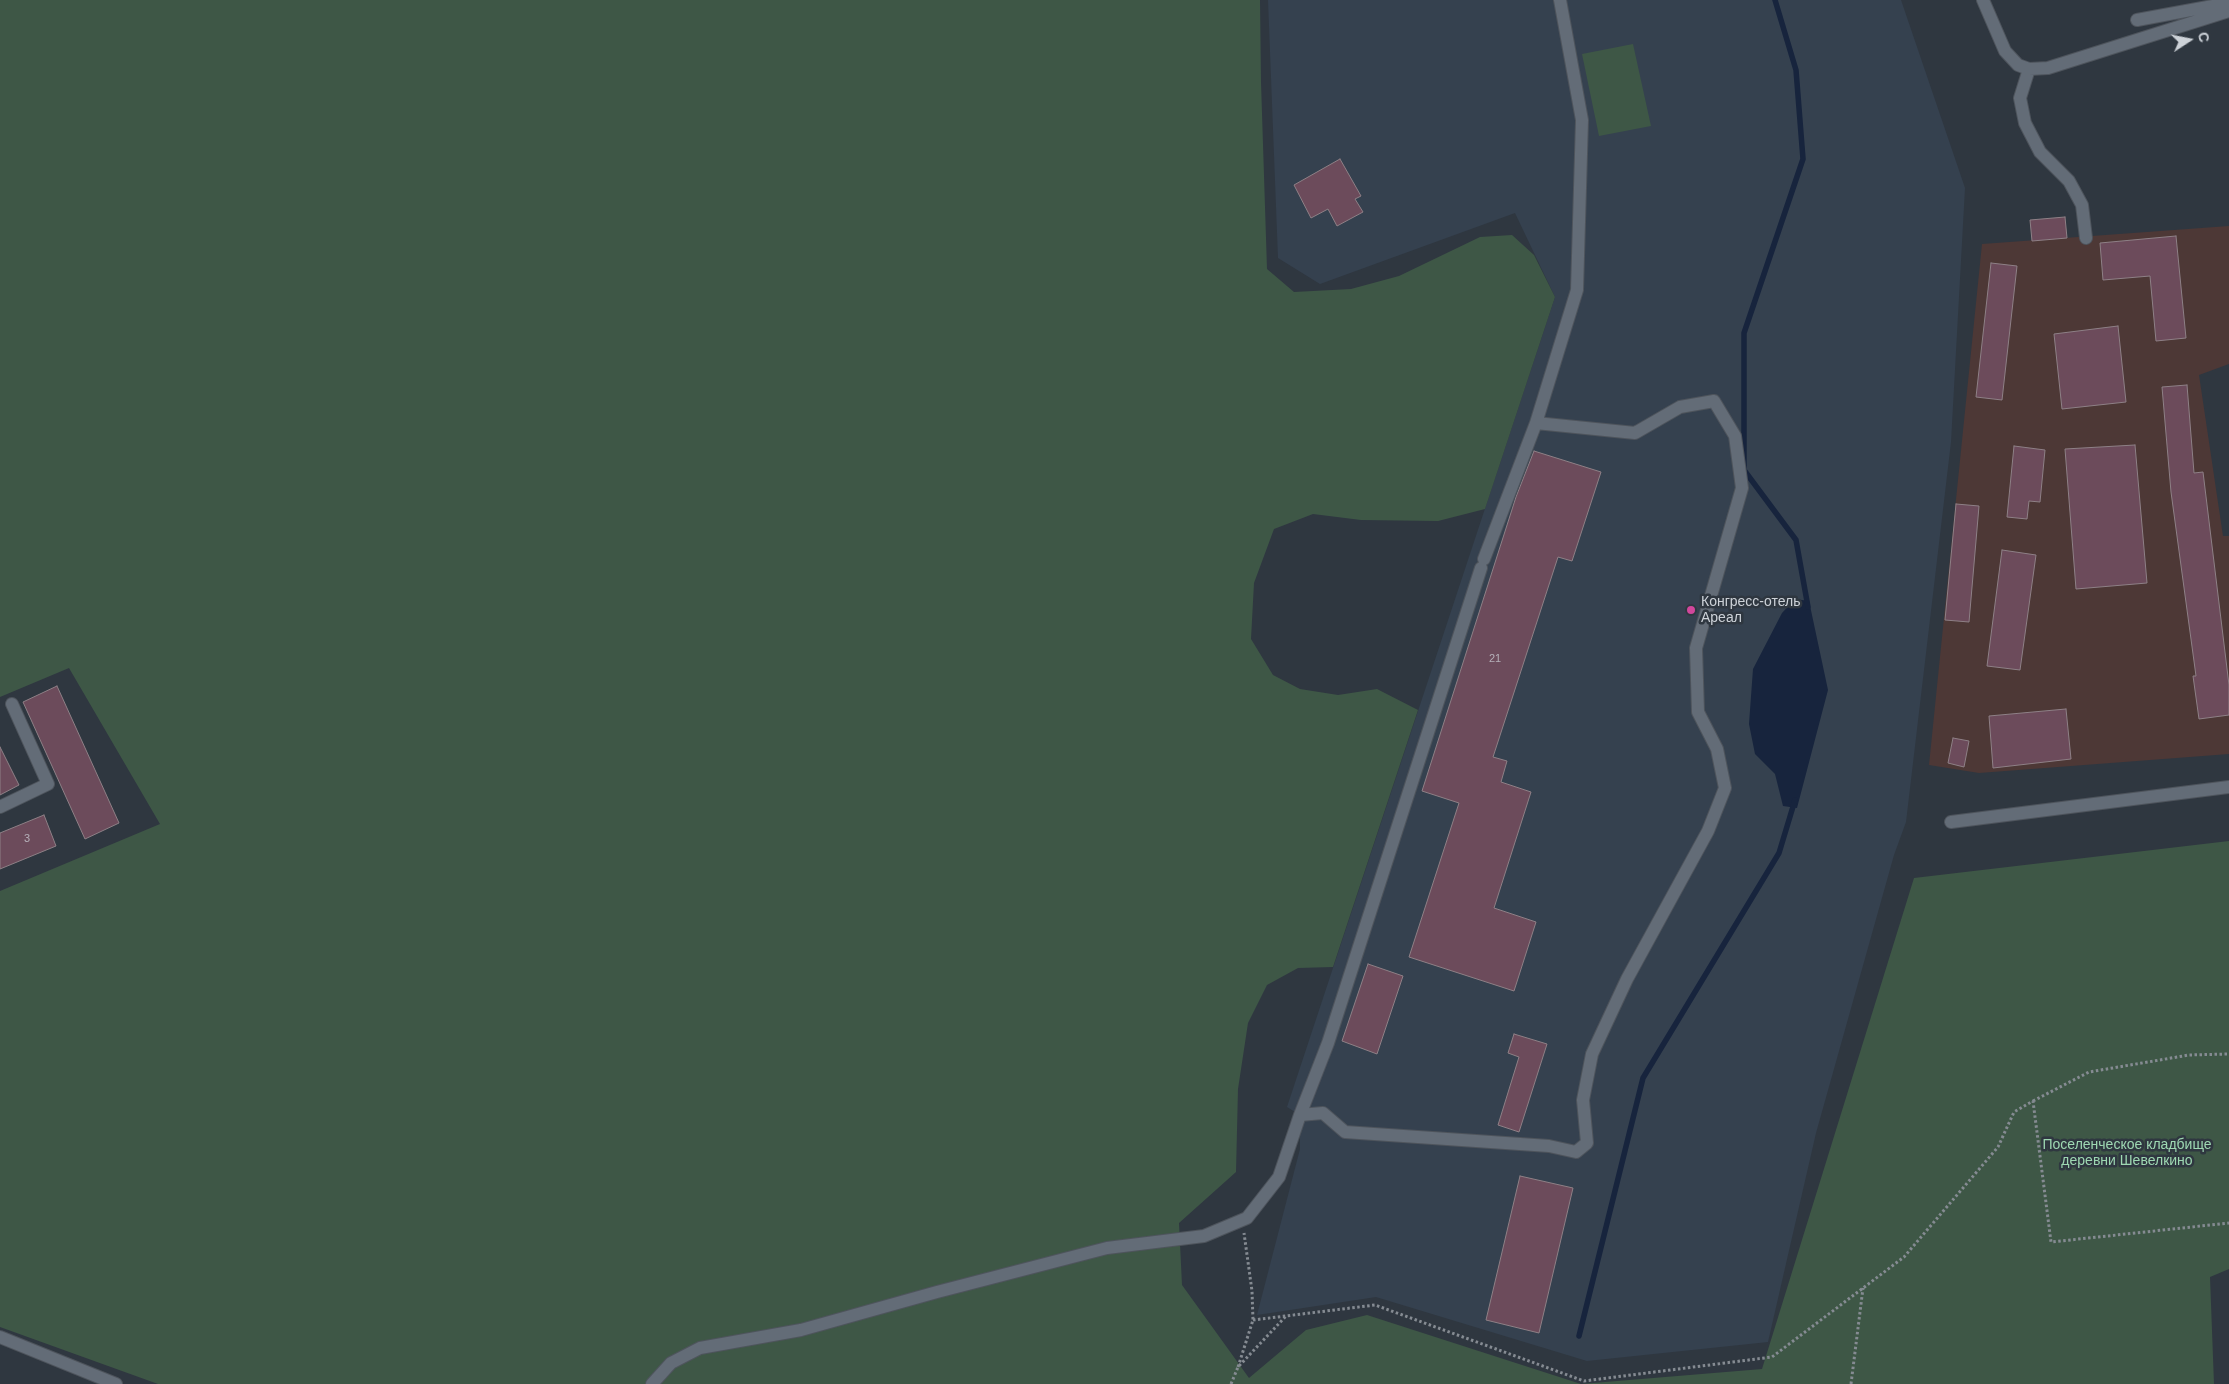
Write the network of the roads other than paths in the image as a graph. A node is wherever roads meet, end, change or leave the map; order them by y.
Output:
1 (1560, 0) edge
2 (1983, 0) edge
3 (2229, 3) edge
4 (2229, 11) edge
5 (2137, 20) dead end
6 (2029, 69) junction
7 (2086, 238) dead end
8 (1536, 423) junction
9 (12, 704) dead end
10 (2229, 787) edge
11 (0, 807) edge
12 (1950, 822) dead end
13 (1300, 1115) junction
14 (0, 1337) edge
15 (116, 1384) edge
16 (652, 1384) edge

1 - 8 street
2 - 6 street
3 - 5 street
4 - 6 street
6 - 7 street
8 - 13 street
8 - 13 street
9 - 11 street
10 - 12 street
13 - 16 street
14 - 15 street

